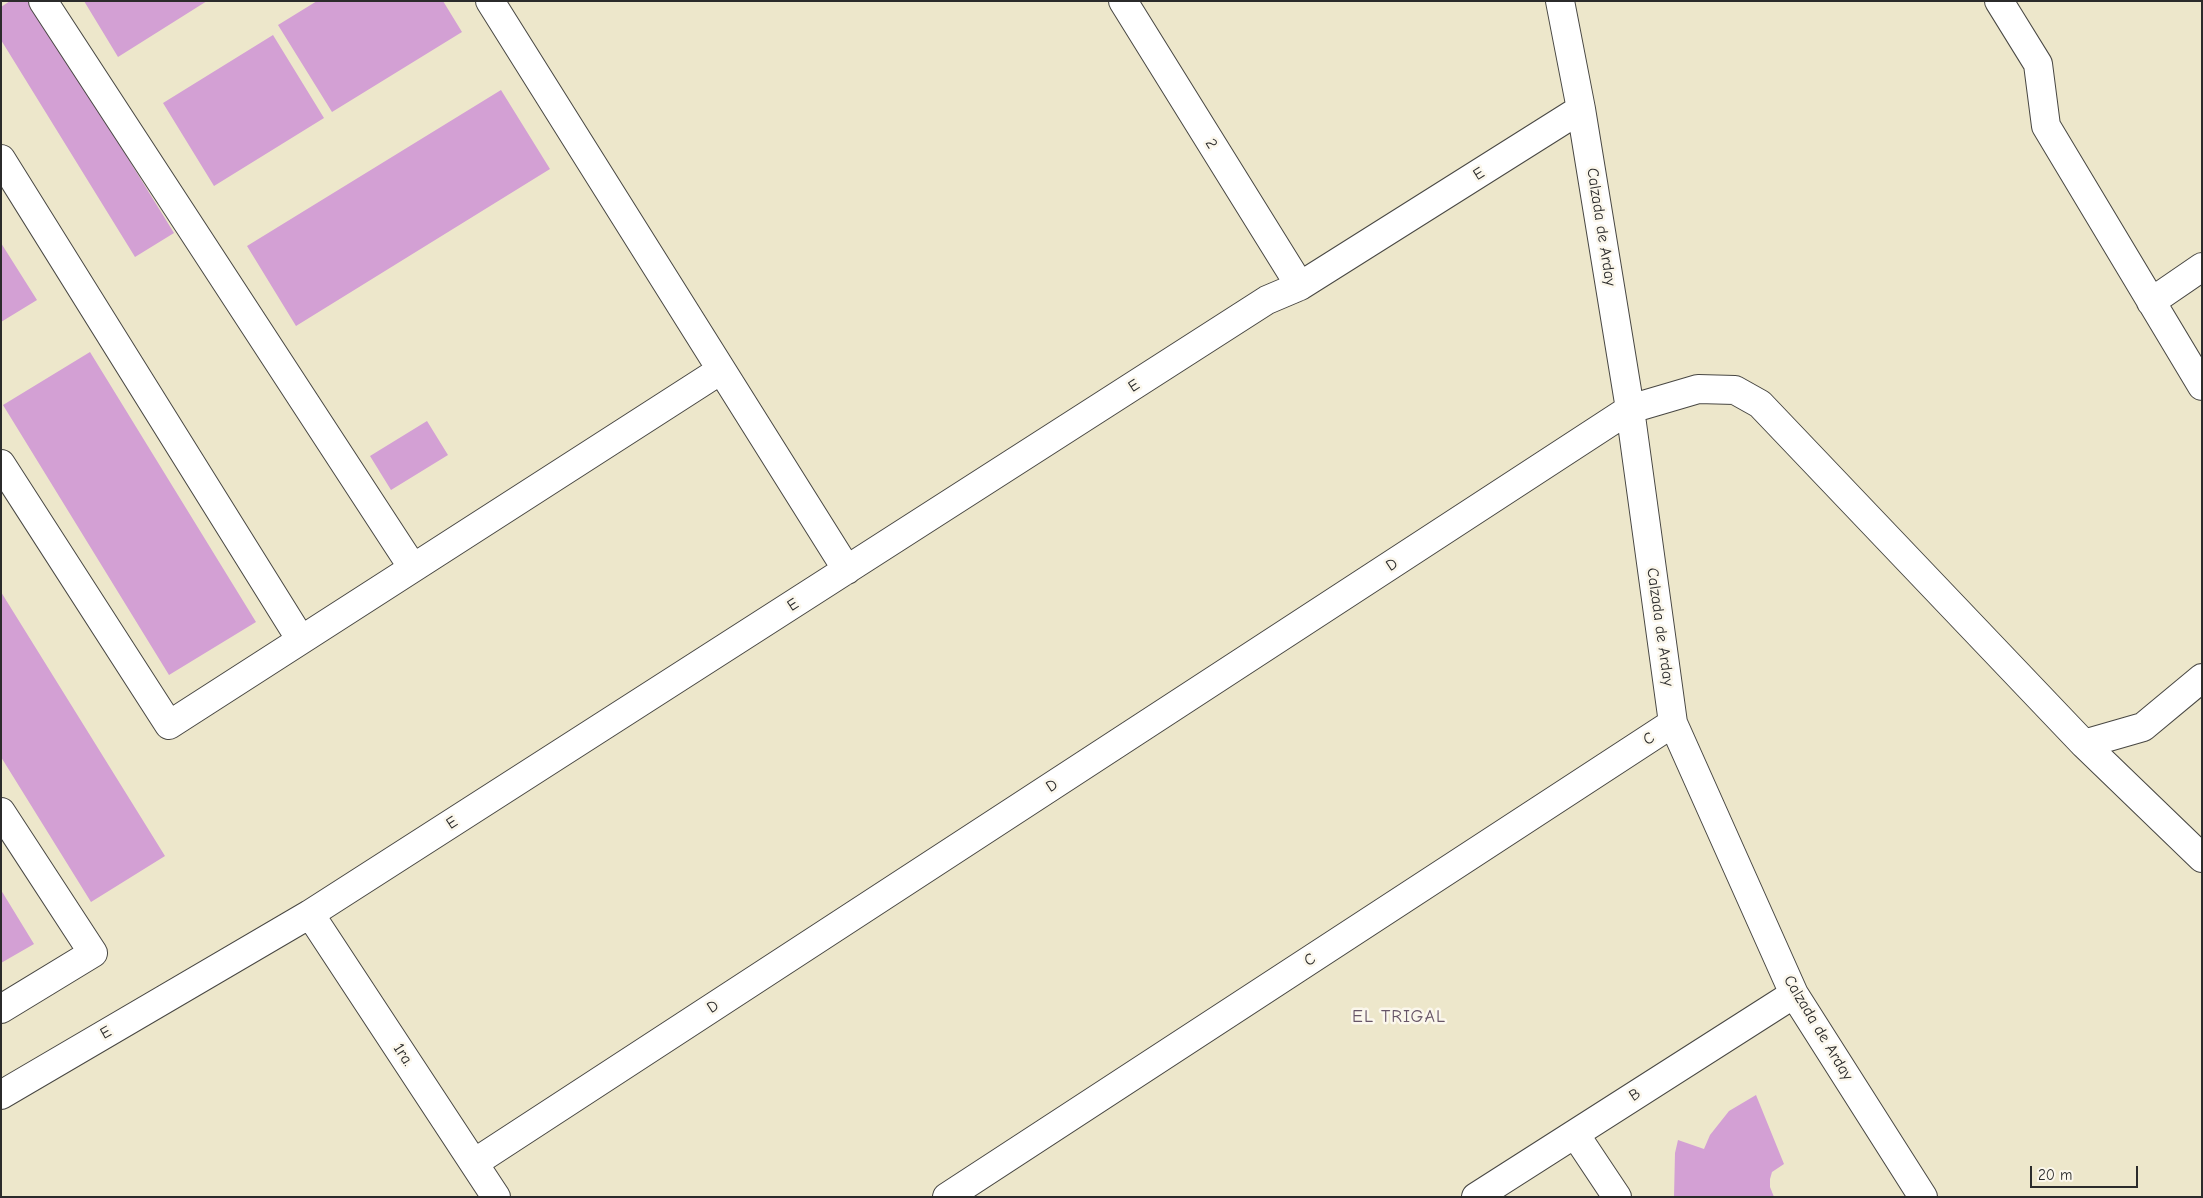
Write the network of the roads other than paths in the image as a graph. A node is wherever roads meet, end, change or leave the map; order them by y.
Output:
1 (43, 1) edge
2 (490, 1) edge
3 (1123, 1) edge
4 (1560, 1) edge
5 (1999, 1) edge
6 (1581, 109) junction
7 (1, 159) edge
8 (2202, 267) edge
9 (1300, 286) junction
10 (2151, 302) junction
11 (721, 370) junction
12 (2202, 386) edge
13 (1630, 409) junction
14 (1, 464) edge
15 (413, 568) junction
16 (847, 570) junction
17 (301, 640) junction
18 (2202, 678) edge
19 (1673, 723) junction
20 (2084, 744) junction
21 (1, 812) edge
22 (2202, 858) edge
23 (310, 914) junction
24 (1794, 994) junction
25 (1, 1009) edge
26 (1, 1095) edge
27 (1574, 1134) junction
28 (474, 1163) junction
29 (496, 1197) edge
30 (947, 1197) edge
31 (1476, 1197) edge
32 (1618, 1197) edge
33 (1923, 1197) edge

1 - 15 street
2 - 11 street
3 - 9 street, 2
4 - 6 street, Calzada de Arday
5 - 10 street
6 - 9 street, E
6 - 13 street, Calzada de Arday
7 - 17 street
8 - 10 street
9 - 16 street, E
10 - 12 street
11 - 15 street
11 - 16 street
13 - 19 street, Calzada de Arday
13 - 20 street, D
13 - 28 street, D
14 - 17 street
15 - 17 street
16 - 23 street, E
18 - 20 street
19 - 24 street, Calzada de Arday
19 - 30 street, C
20 - 22 street, D
21 - 25 street
23 - 26 street, E
23 - 28 street, 1ra.
24 - 27 street, B
24 - 33 street, Calzada de Arday
27 - 31 street, B
27 - 32 street
28 - 29 street, 1ra.

